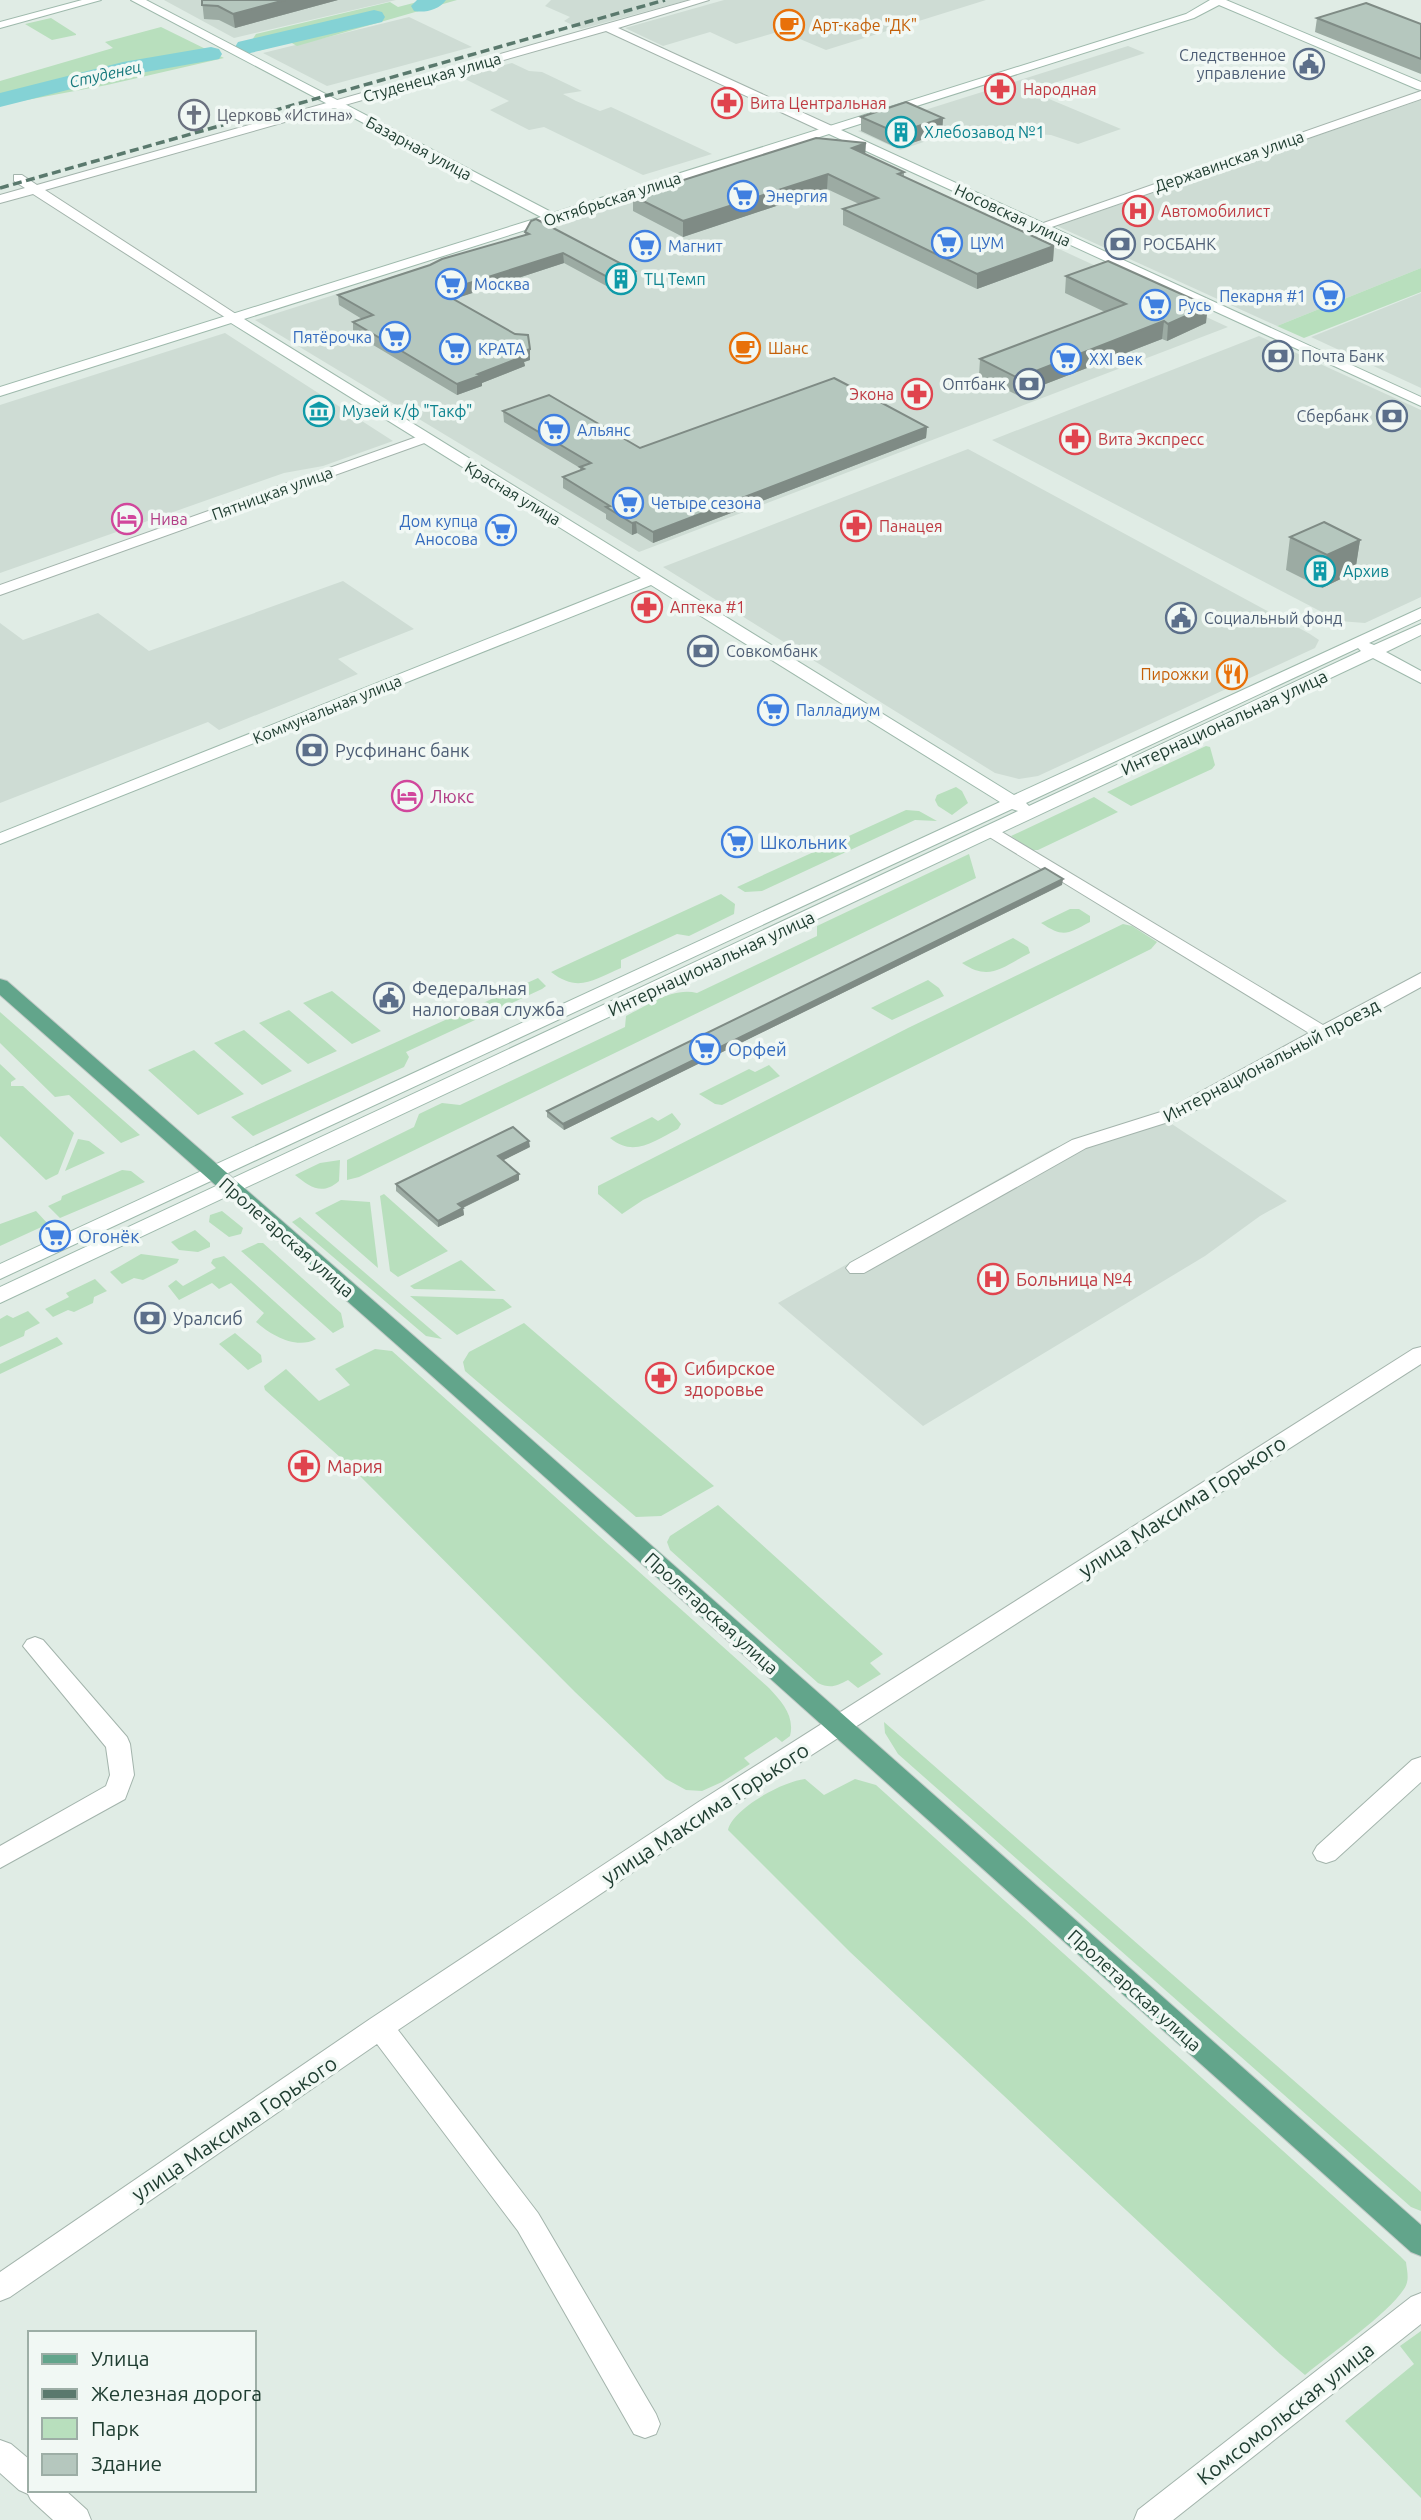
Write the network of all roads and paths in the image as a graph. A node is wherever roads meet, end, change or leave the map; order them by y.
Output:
1 (95, 0) edge
2 (137, 0) edge
3 (703, 0) edge
4 (1218, 0) edge
5 (0, 24) edge
6 (607, 27) junction
7 (1421, 86) edge
8 (1421, 95) edge
9 (337, 105) junction
10 (830, 130) junction
11 (18, 178) dead end
12 (34, 190) junction
13 (0, 199) edge
14 (553, 218) junction
15 (1038, 227) junction
16 (234, 319) junction
17 (0, 392) edge
18 (1421, 402) edge
19 (425, 438) junction
20 (654, 578) junction
21 (0, 590) edge
22 (1421, 613) edge
23 (1421, 629) edge
24 (1365, 647) junction
25 (1421, 678) edge
26 (1013, 802) junction
27 (1030, 813) junction
28 (992, 831) junction
29 (0, 839) edge
30 (1421, 979) edge
31 (0, 985) edge
32 (1323, 1033) junction
33 (223, 1181) junction
34 (857, 1268) dead end
35 (0, 1272) edge
36 (0, 1296) edge
37 (1421, 1354) edge
38 (35, 1646) dead end
39 (839, 1727) junction
40 (1421, 1767) edge
41 (1326, 1853) dead end
42 (0, 1858) edge
43 (380, 2027) junction
44 (1421, 2243) edge
45 (0, 2288) edge
46 (1421, 2306) edge
47 (645, 2424) dead end
48 (0, 2454) edge
49 (28, 2478) edge
50 (44, 2492) edge
51 (76, 2520) edge
52 (1149, 2520) edge

1 - 5 street
2 - 9 street, Базарная улица
3 - 6 street, Студенецкая улица
4 - 7 street
4 - 10 street, Октябрьская улица
6 - 9 street, Студенецкая улица
6 - 10 street, Носовская улица
8 - 15 street, Державинская улица
9 - 12 street, Студенецкая улица
9 - 14 street, Базарная улица
10 - 14 street, Октябрьская улица
10 - 15 street, Носовская улица
11 - 12 street, Красная улица
12 - 13 street, Студенецкая улица
12 - 16 street, Красная улица
14 - 16 street, Октябрьская улица
15 - 18 street, Носовская улица
16 - 17 street, Октябрьская улица
16 - 19 street, Красная улица
19 - 20 street, Красная улица
19 - 21 street, Пятницкая улица
20 - 26 street, Красная улица
20 - 29 street, Коммунальная улица
22 - 24 street, Интернациональная улица
23 - 24 street, Интернациональная улица
24 - 25 street
24 - 26 street, Интернациональная улица
24 - 27 street, Интернациональная улица
26 - 27 street, Красная улица
26 - 33 street, Интернациональная улица
27 - 28 street, Интернациональная улица
28 - 32 street
28 - 33 street, Интернациональная улица
30 - 32 street, Интернациональный проезд
31 - 33 main road, Пролетарская улица
32 - 34 street, Интернациональный проезд
33 - 35 street, Интернациональная улица
33 - 36 street, Интернациональная улица
33 - 39 main road, Пролетарская улица
37 - 39 street, улица Максима Горького
38 - 42 street
39 - 43 street, улица Максима Горького
39 - 44 main road, Пролетарская улица
40 - 41 street
43 - 45 street, улица Максима Горького
43 - 47 street
46 - 52 street, Комсомольская улица
48 - 49 street
50 - 51 street

